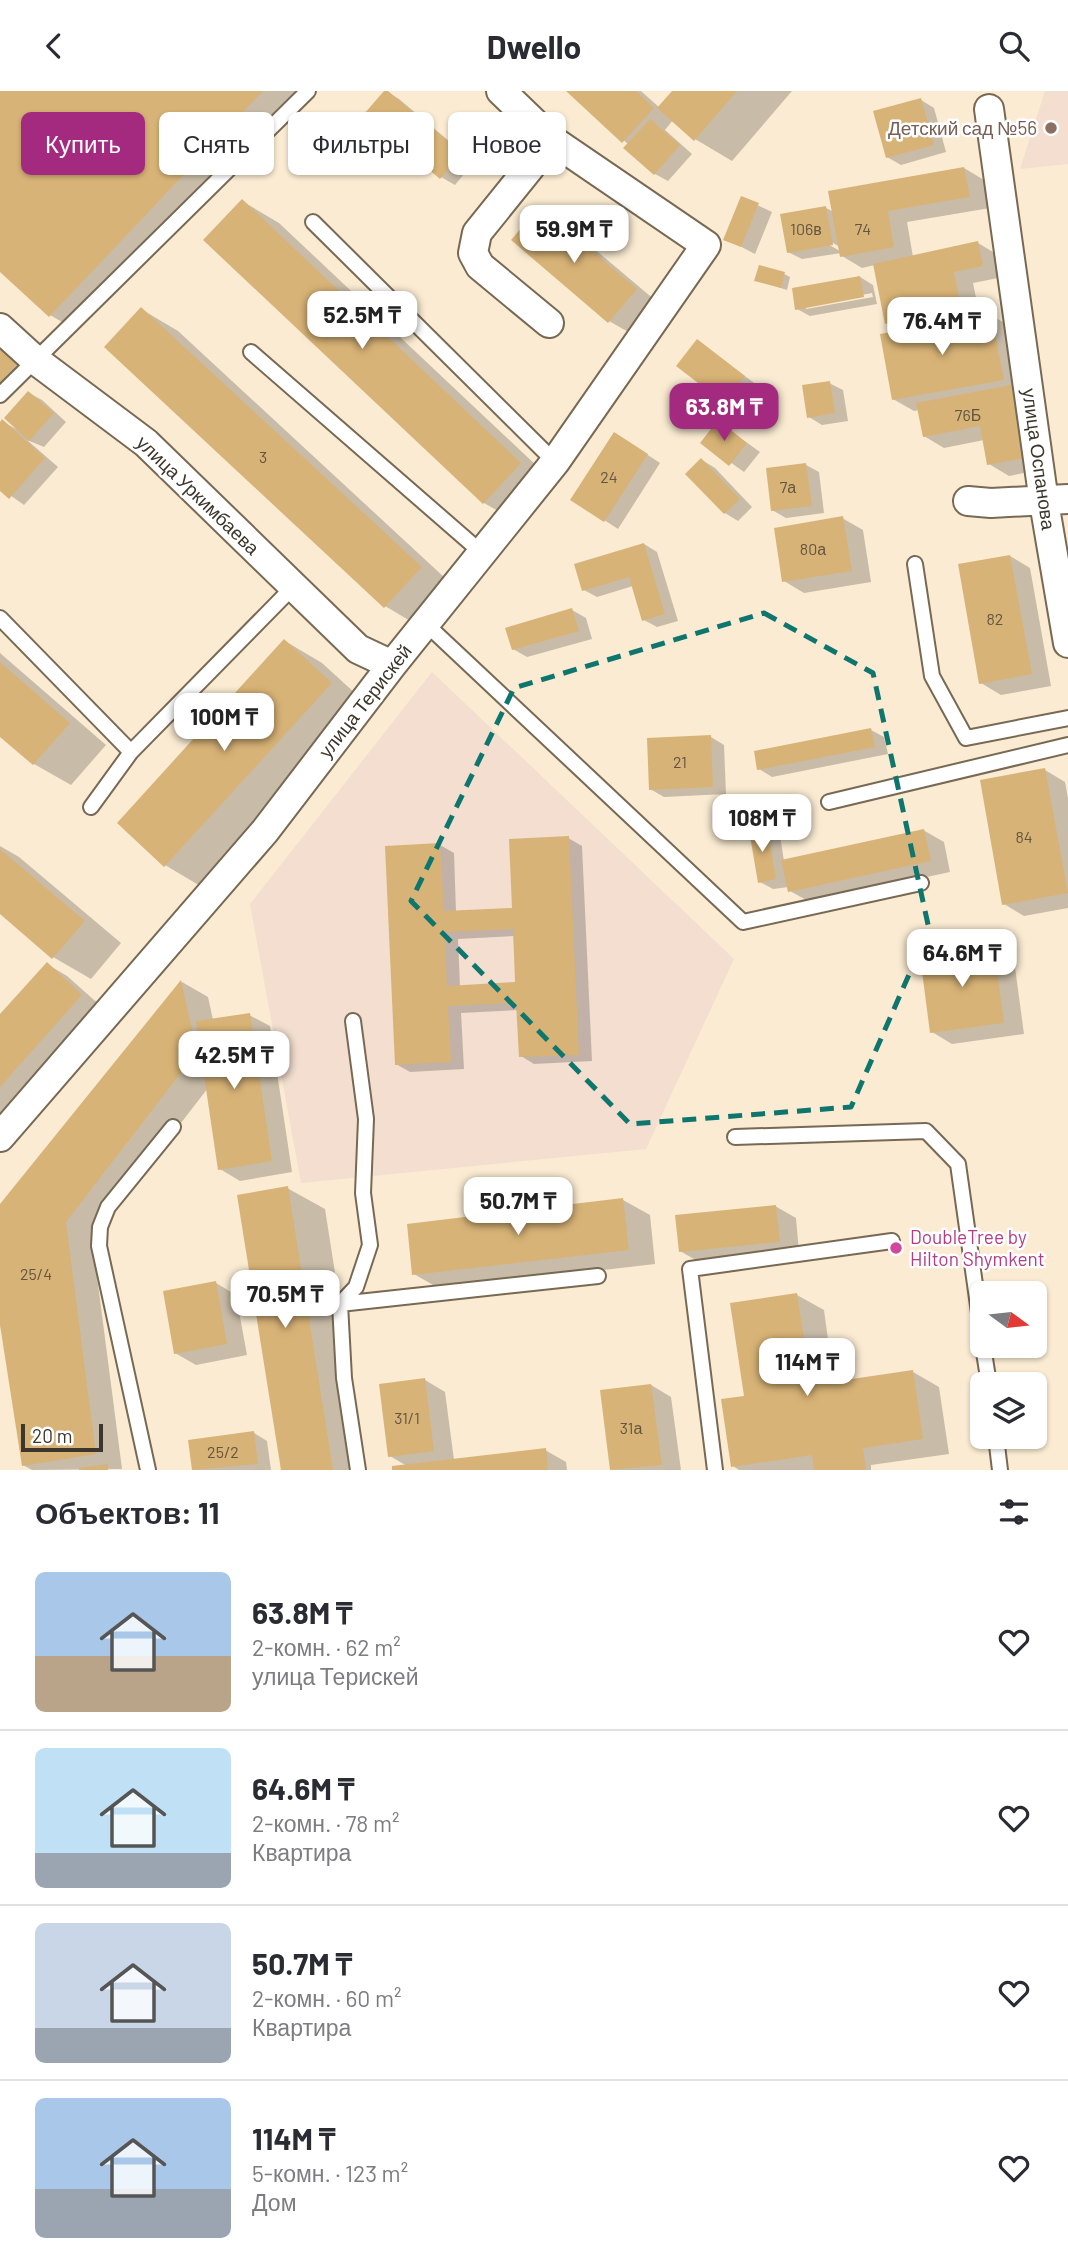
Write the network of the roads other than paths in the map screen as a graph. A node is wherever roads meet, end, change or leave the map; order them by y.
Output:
1 (308, 91) edge
2 (501, 91) edge
3 (989, 109) dead end
4 (523, 112) edge
5 (566, 150) edge
6 (524, 175) edge
7 (313, 222) dead end
8 (549, 323) dead end
9 (0, 328) edge
10 (251, 352) dead end
11 (34, 359) junction
12 (0, 395) edge
13 (555, 463) junction
14 (968, 501) dead end
15 (1056, 501) edge
16 (482, 553) junction
17 (915, 565) dead end
18 (293, 587) junction
19 (0, 618) edge
20 (425, 623) junction
21 (1068, 643) edge
22 (392, 665) junction
23 (1068, 718) edge
24 (1068, 745) edge
25 (131, 753) junction
26 (829, 803) dead end
27 (91, 807) dead end
28 (921, 883) dead end
29 (353, 1021) dead end
30 (173, 1127) dead end
31 (0, 1137) edge
32 (735, 1137) dead end
33 (892, 1241) dead end
34 (598, 1276) dead end
35 (975, 1281) edge
36 (340, 1304) junction
37 (997, 1449) edge
38 (148, 1470) edge
39 (358, 1470) edge
40 (715, 1470) edge
41 (1000, 1470) edge

1 - 11 lane
2 - 4 street
3 - 15 street, улица Оспанова
5 - 13 street, улица Терискей
6 - 8 street
7 - 13 lane
9 - 11 street, улица Уркимбаева
10 - 16 lane
11 - 12 lane
11 - 18 street, улица Уркимбаева
13 - 16 street, улица Терискей
14 - 15 street
15 - 21 street, улица Оспанова
16 - 20 street, улица Терискей
17 - 23 lane
18 - 22 street, улица Уркимбаева
18 - 25 lane
19 - 25 lane
20 - 22 street, улица Терискей
20 - 28 lane
22 - 31 street, улица Терискей
24 - 26 lane
25 - 27 lane
29 - 36 lane
30 - 38 lane
32 - 35 lane
33 - 40 lane
34 - 36 lane
36 - 39 lane
37 - 41 lane

